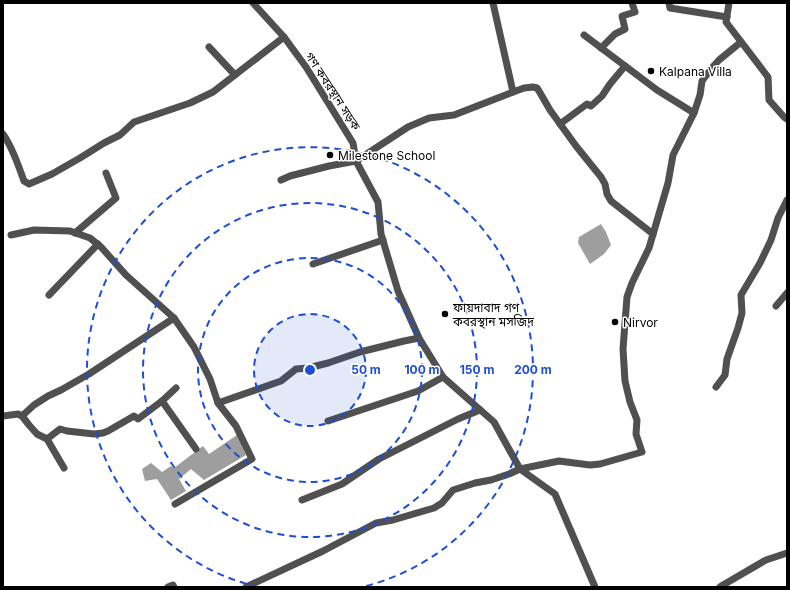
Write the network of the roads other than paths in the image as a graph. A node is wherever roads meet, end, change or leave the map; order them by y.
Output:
1 (253, 3) edge
2 (493, 3) edge
3 (632, 3) edge
4 (669, 3) edge
5 (728, 3) edge
6 (727, 17) junction
7 (584, 35) dead end
8 (284, 37) junction
9 (741, 42) junction
10 (209, 47) dead end
11 (601, 48) junction
12 (625, 66) junction
13 (235, 75) junction
14 (513, 92) junction
15 (694, 114) junction
16 (787, 120) edge
17 (560, 124) junction
18 (3, 134) edge
19 (356, 161) junction
20 (106, 173) dead end
21 (281, 180) dead end
22 (787, 200) edge
23 (75, 233) junction
24 (653, 234) junction
25 (11, 235) dead end
26 (383, 240) junction
27 (98, 244) junction
28 (313, 264) dead end
29 (787, 293) edge
30 (49, 295) dead end
31 (776, 306) dead end
32 (174, 318) junction
33 (418, 338) junction
34 (443, 378) junction
35 (716, 387) dead end
36 (176, 388) dead end
37 (162, 401) junction
38 (218, 403) junction
39 (480, 410) junction
40 (3, 416) edge
41 (22, 416) junction
42 (328, 421) dead end
43 (47, 439) junction
44 (196, 449) dead end
45 (64, 468) dead end
46 (520, 469) junction
47 (302, 500) dead end
48 (175, 504) dead end
49 (786, 555) edge
50 (168, 587) edge
51 (174, 587) edge
52 (246, 587) edge
53 (595, 587) edge
54 (720, 587) edge

1 - 8 street, গণ কবরস্থান সড়ক
2 - 14 street
3 - 11 street
4 - 6 street
5 - 6 street
6 - 9 street
7 - 11 street
8 - 13 street
8 - 19 street, গণ কবরস্থান সড়ক
9 - 15 street
9 - 16 street
10 - 13 street
11 - 12 street
12 - 15 street
12 - 17 street
13 - 18 street
14 - 17 street
14 - 19 street
15 - 24 street
17 - 24 street
19 - 21 street
19 - 26 street, গণ কবরস্থান সড়ক
20 - 23 street
22 - 35 street
23 - 25 street
23 - 27 street
24 - 46 street
26 - 28 street
26 - 33 street, গণ কবরস্থান সড়ক
27 - 30 street
27 - 32 street
29 - 31 street
32 - 38 street
32 - 41 street
33 - 34 street, গণ কবরস্থান সড়ক
33 - 38 street
34 - 39 street, গণ কবরস্থান সড়ক
34 - 42 street
36 - 37 street
37 - 43 street
37 - 44 street
38 - 48 street
39 - 46 street, গণ কবরস্থান সড়ক
39 - 47 street
40 - 41 street
41 - 43 street
43 - 45 street
46 - 52 street
46 - 53 street, গণ কবরস্থান সড়ক
49 - 54 street
50 - 51 street

